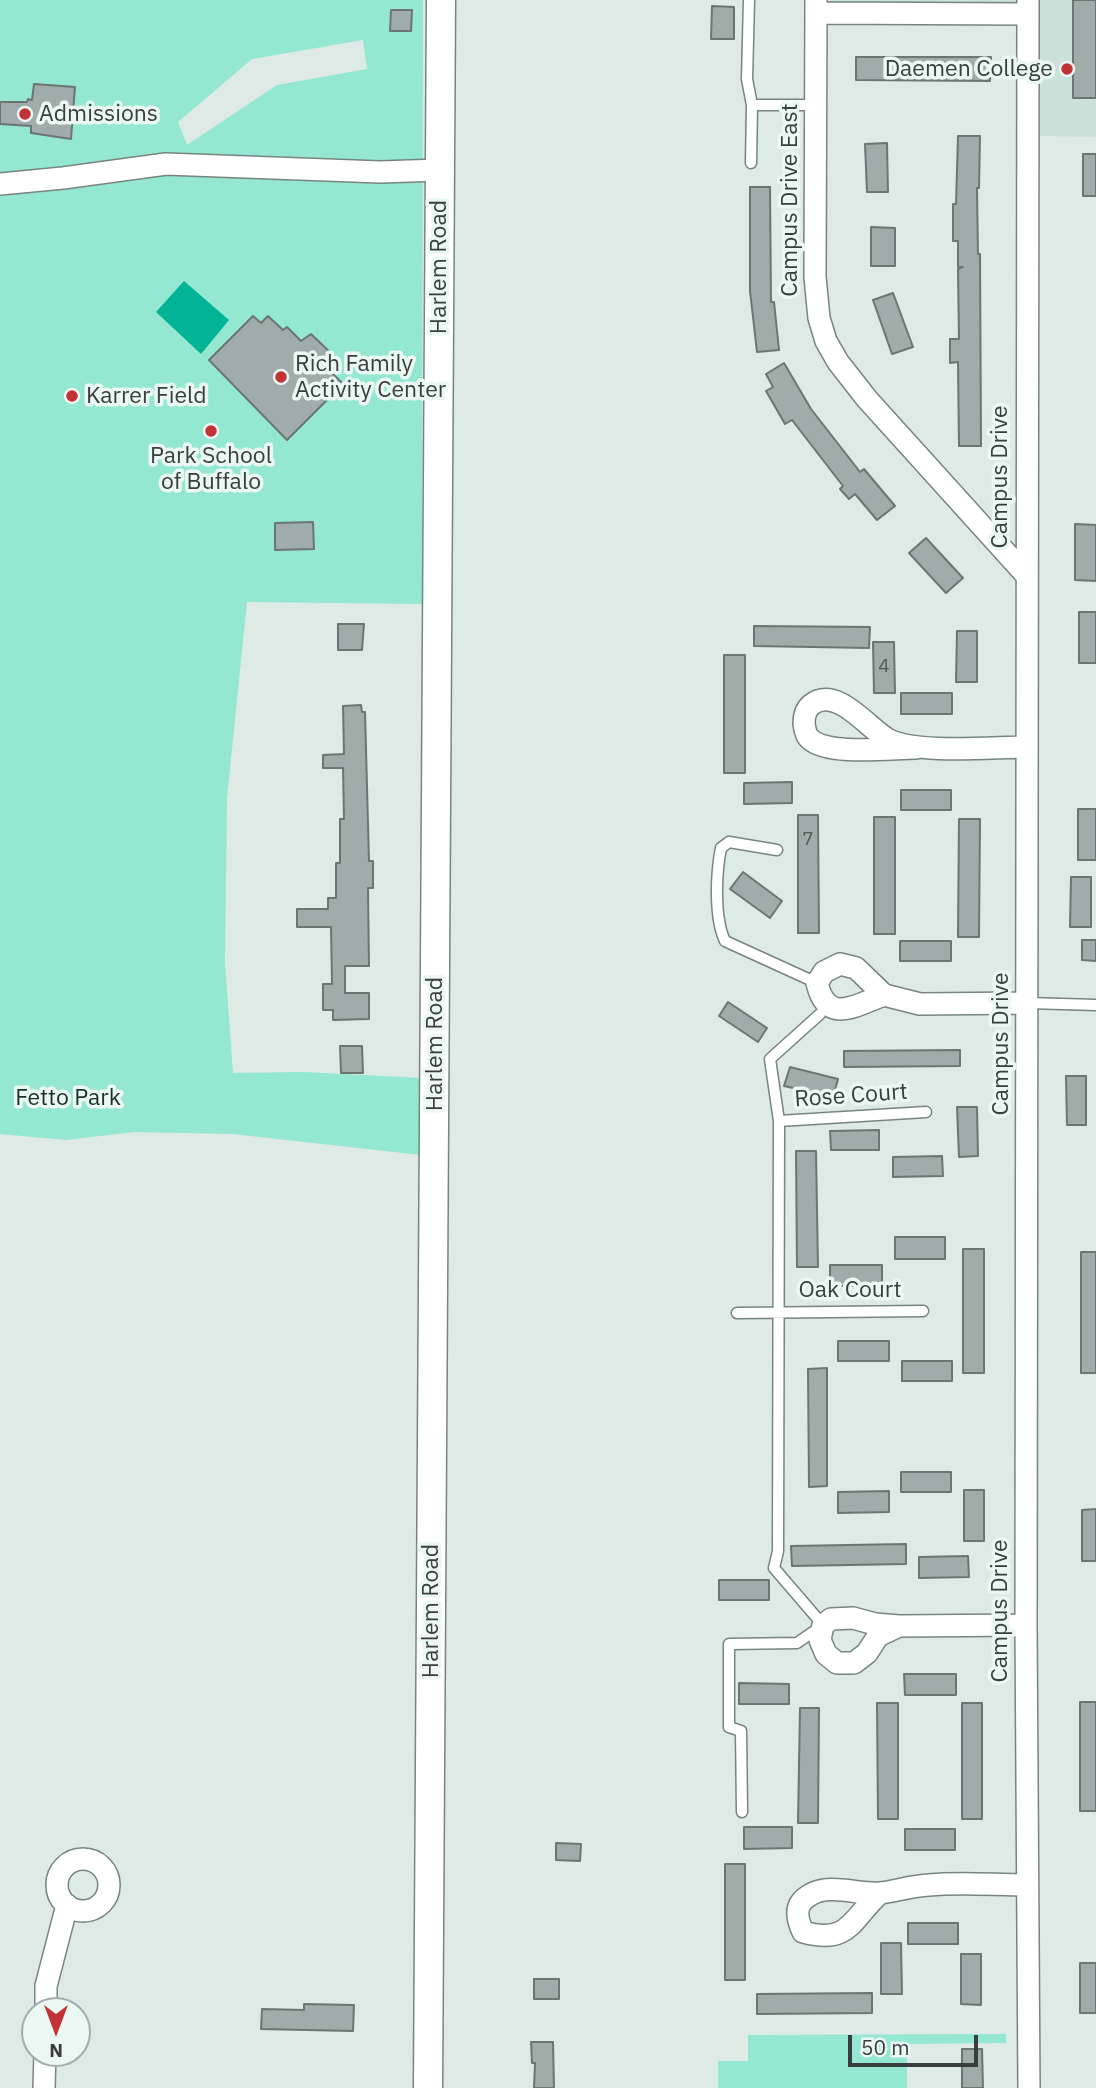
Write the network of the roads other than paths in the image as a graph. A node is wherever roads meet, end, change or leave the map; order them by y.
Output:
1 (441, 0) edge
2 (749, 0) edge
3 (816, 7) edge
4 (1028, 7) edge
5 (752, 105) junction
6 (816, 106) junction
7 (751, 163) dead end
8 (440, 170) junction
9 (0, 184) edge
10 (1027, 576) junction
11 (1027, 747) junction
12 (916, 748) junction
13 (777, 850) dead end
14 (817, 983) junction
15 (884, 995) junction
16 (1028, 1003) junction
17 (1096, 1005) edge
18 (820, 1014) dead end
19 (926, 1112) dead end
20 (779, 1121) junction
21 (923, 1311) dead end
22 (778, 1312) junction
23 (737, 1313) dead end
24 (823, 1625) junction
25 (1026, 1625) junction
26 (899, 1626) junction
27 (741, 1812) dead end
28 (1027, 1885) junction
29 (880, 1893) dead end
30 (67, 1905) dead end
31 (46, 1997) edge
32 (45, 2067) edge
33 (44, 2088) edge
34 (428, 2088) edge
35 (1029, 2088) edge

1 - 8 main road, Harlem Road
2 - 5 lane
3 - 4 street
3 - 6 street, Campus Drive East
4 - 10 street, Campus Drive
5 - 6 lane
5 - 7 lane
6 - 10 street, Campus Drive East
8 - 9 street
8 - 34 main road, Harlem Road
10 - 11 street, Campus Drive
11 - 12 street
11 - 16 street, Campus Drive
12 - 12 street
13 - 14 lane
14 - 15 street
14 - 15 street
15 - 16 street
16 - 17 lane
16 - 25 street, Campus Drive
18 - 20 lane
19 - 20 lane, Rose Court
20 - 22 lane
21 - 22 lane, Oak Court
22 - 23 lane, Oak Court
22 - 24 lane
24 - 26 street
24 - 26 street
24 - 27 lane
25 - 26 street
25 - 28 street, Campus Drive
28 - 29 street
28 - 35 street, Campus Drive
30 - 31 street
32 - 33 street

